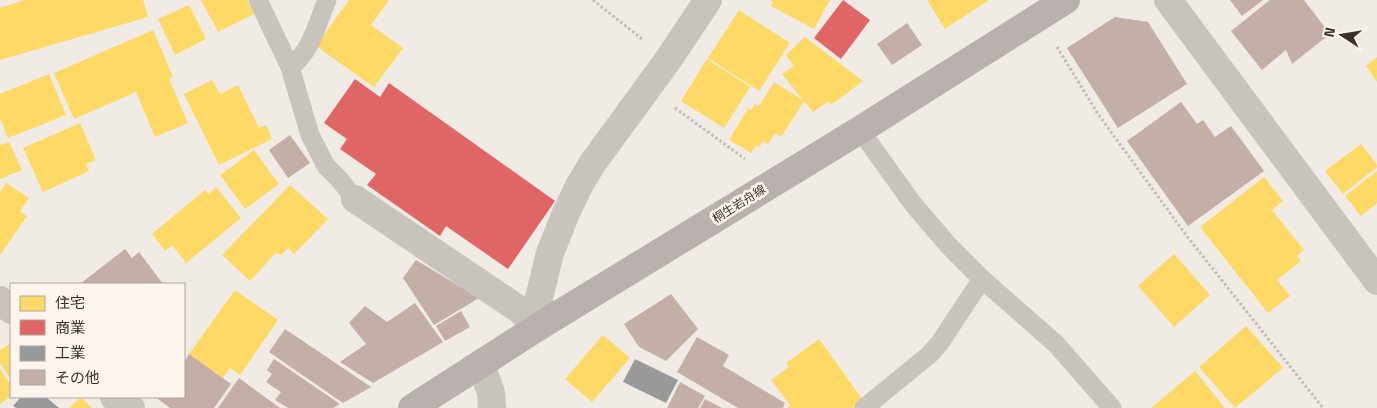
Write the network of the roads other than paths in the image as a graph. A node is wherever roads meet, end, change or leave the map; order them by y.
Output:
1 (258, 0) edge
2 (327, 0) edge
3 (708, 0) edge
4 (1066, 0) edge
5 (1168, 0) edge
6 (290, 67) junction
7 (860, 130) junction
8 (355, 200) joint
9 (982, 279) junction
10 (1377, 281) edge
11 (0, 300) edge
12 (10, 309) edge
13 (538, 328) junction
14 (481, 364) junction
15 (116, 398) edge
16 (131, 408) edge
17 (412, 408) edge
18 (492, 408) edge
19 (864, 408) edge
20 (1112, 408) edge

1 - 6 lane
2 - 6 lane
3 - 13 street
4 - 7 main road, 桐生岩舟線
5 - 10 street
6 - 8 lane
7 - 9 lane
7 - 13 main road, 桐生岩舟線
8 - 13 street
9 - 19 lane
9 - 20 lane
11 - 12 street
13 - 14 main road, 桐生岩舟線
14 - 17 main road, 桐生岩舟線
14 - 18 street
15 - 16 street

